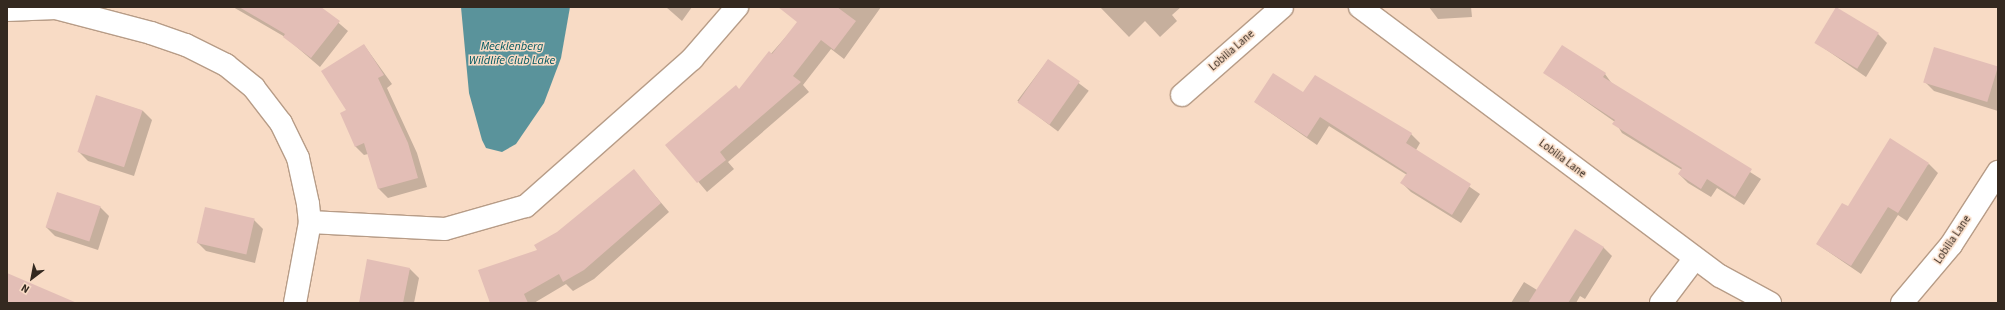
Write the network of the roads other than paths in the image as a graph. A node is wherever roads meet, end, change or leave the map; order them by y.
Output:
1 (737, 7) edge
2 (1282, 7) edge
3 (1360, 7) edge
4 (7, 10) edge
5 (1182, 95) dead end
6 (1998, 172) edge
7 (310, 222) junction
8 (1695, 258) junction
9 (295, 303) edge
10 (1661, 303) edge
11 (1770, 303) edge
12 (1902, 303) edge

1 - 7 street
2 - 5 street, Lobilia Lane
3 - 8 street, Lobilia Lane
4 - 7 street
6 - 12 street, Lobilia Lane
7 - 9 street
8 - 10 street
8 - 11 street, Lobilia Lane

